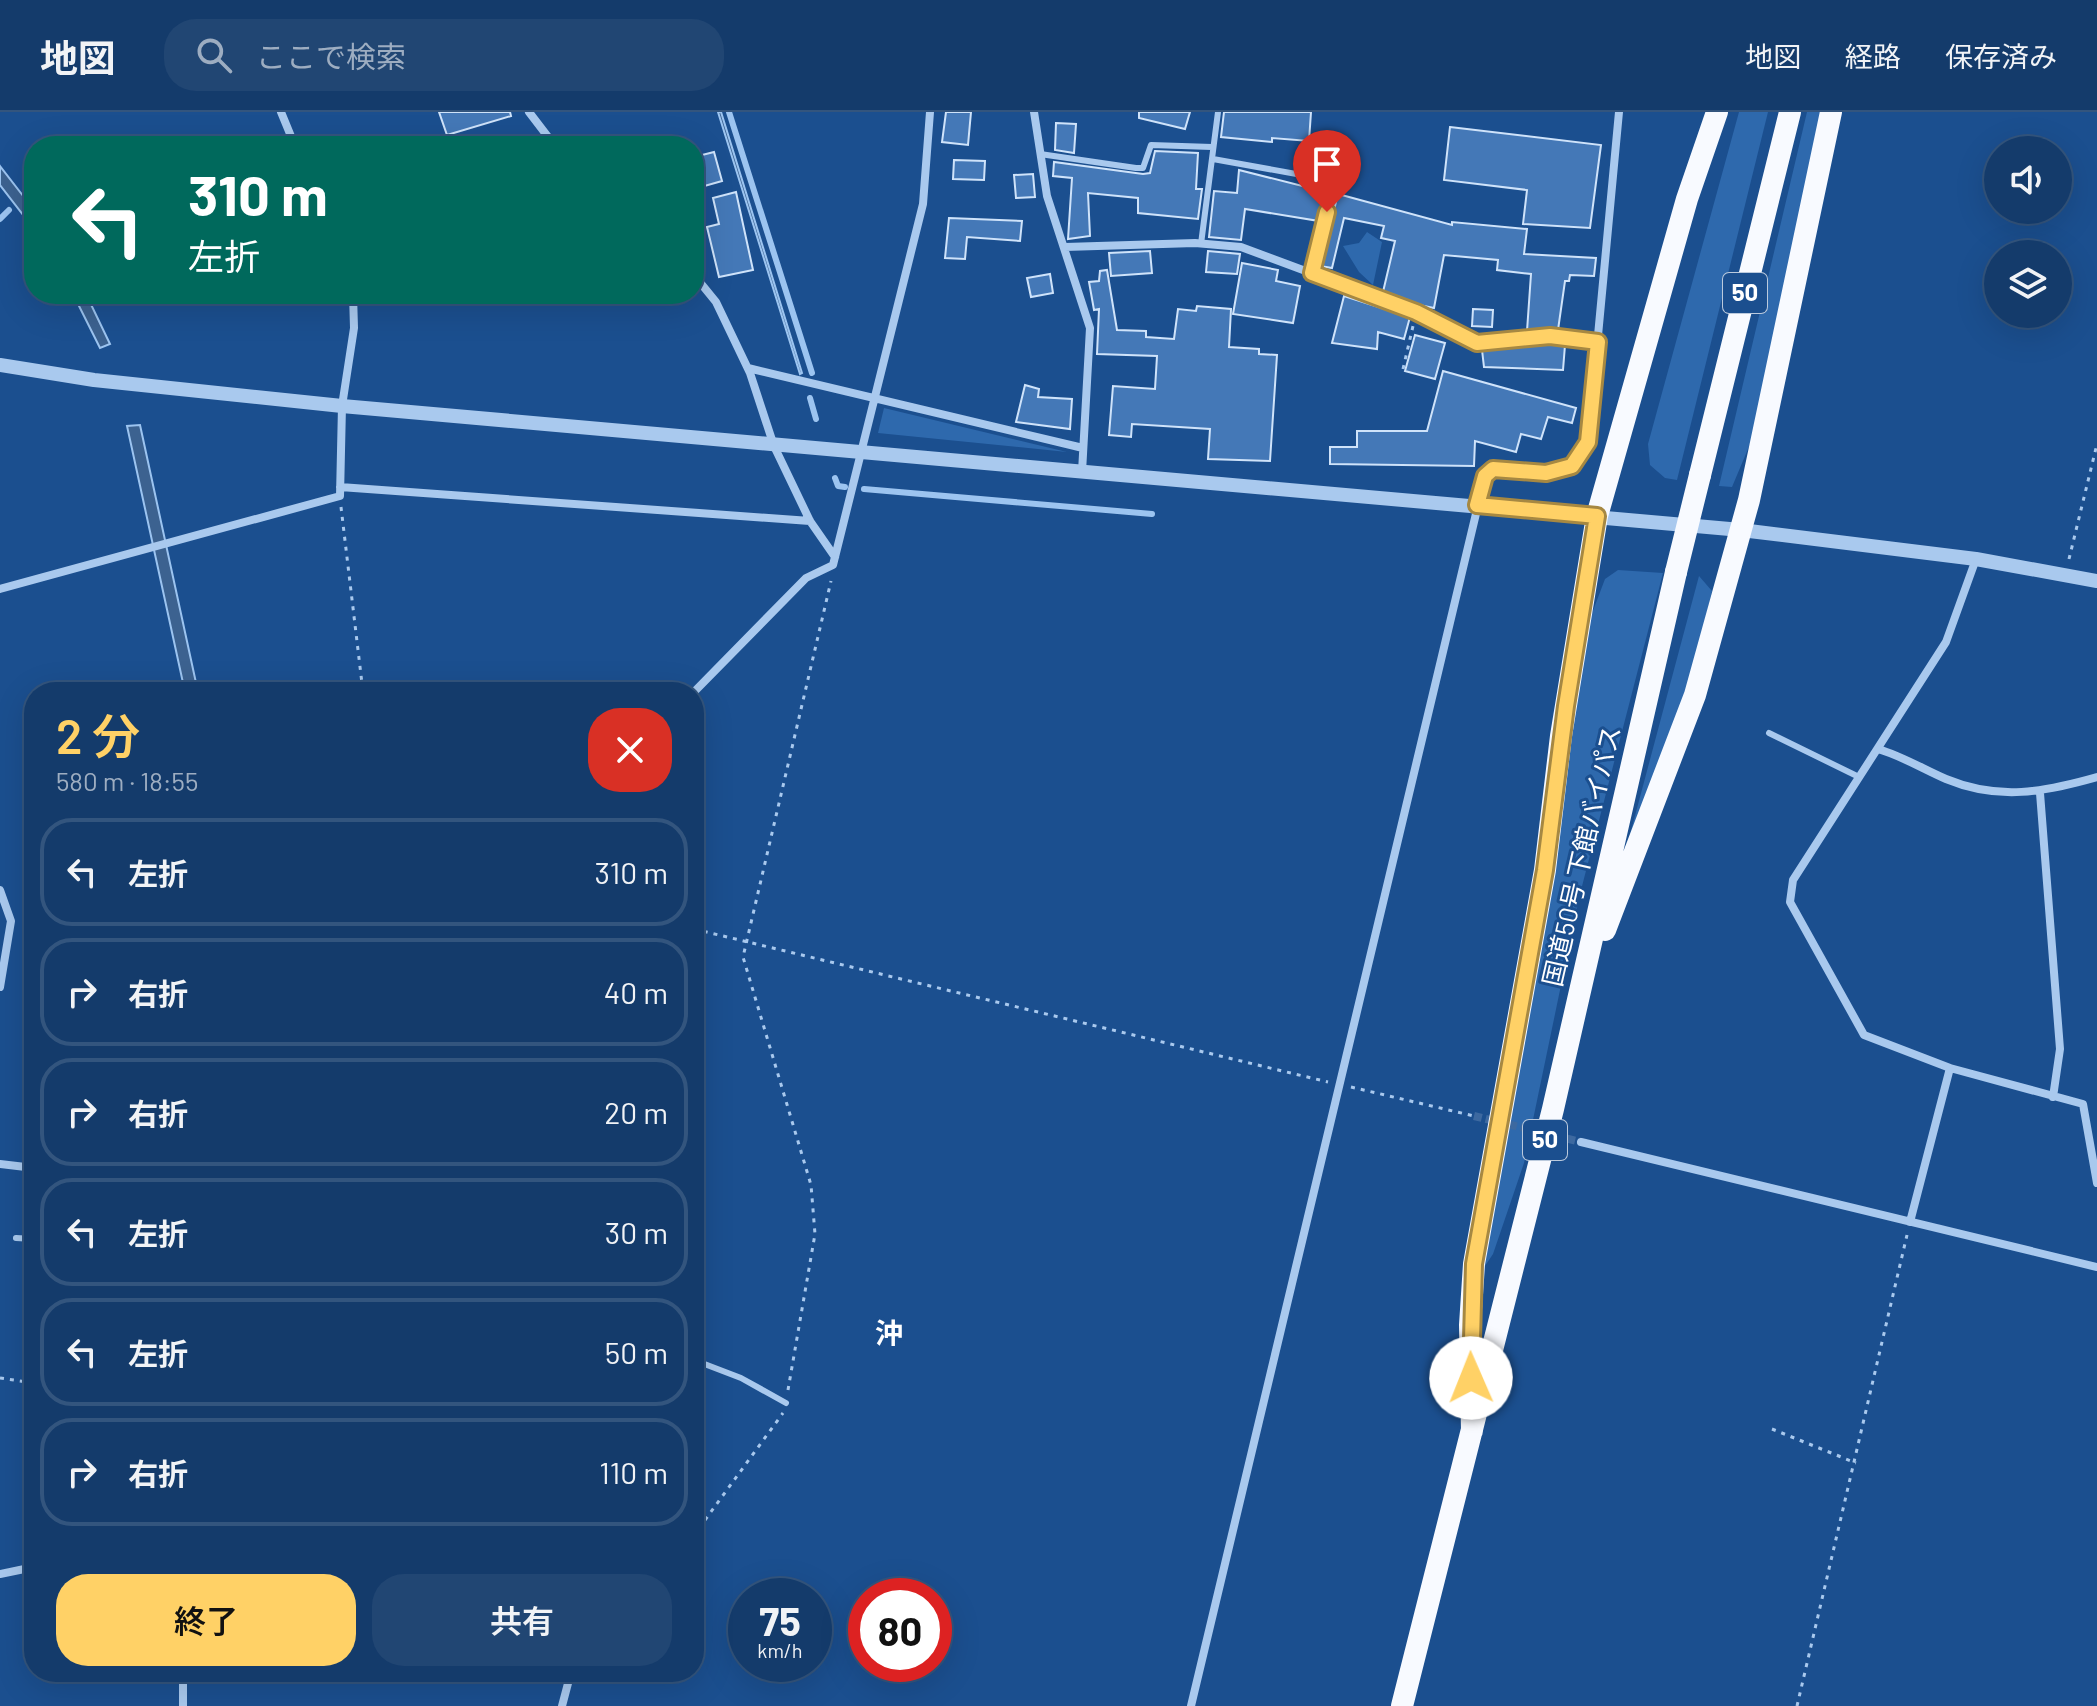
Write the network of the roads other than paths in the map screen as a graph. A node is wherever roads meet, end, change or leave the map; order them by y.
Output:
1 (281, 112) edge
2 (529, 112) edge
3 (930, 112) edge
4 (1034, 112) edge
5 (1218, 112) edge
6 (1619, 112) edge
7 (1717, 112) edge
8 (1790, 112) edge
9 (1831, 112) edge
10 (291, 136) edge
11 (547, 136) edge
12 (1345, 140) dead end
13 (1212, 147) junction
14 (1040, 154) junction
15 (1213, 159) junction
16 (1335, 181) junction
17 (1201, 244) junction
18 (1065, 247) junction
19 (1312, 273) junction
20 (704, 287) edge
21 (353, 304) edge
22 (1598, 342) junction
23 (0, 365) edge
24 (748, 368) junction
25 (874, 398) junction
26 (342, 406) junction
27 (774, 446) junction
28 (1083, 448) junction
29 (863, 452) junction
30 (1082, 472) junction
31 (340, 492) junction
32 (1477, 505) junction
33 (1597, 516) junction
34 (810, 521) junction
35 (1741, 530) junction
36 (1976, 559) junction
37 (834, 561) junction
38 (2097, 581) edge
39 (0, 589) edge
40 (704, 682) edge
41 (1769, 733) dead end
42 (1878, 749) junction
43 (1859, 777) junction
44 (2097, 777) edge
45 (2040, 793) junction
46 (0, 890) edge
47 (0, 987) edge
48 (1575, 1010) junction
49 (1950, 1068) junction
50 (2053, 1097) junction
51 (1581, 1142) tunnel mouth
52 (0, 1164) edge
53 (24, 1167) edge
54 (2097, 1183) edge
55 (1910, 1222) junction
56 (16, 1238) dead end
57 (24, 1238) edge
58 (2097, 1267) edge
59 (704, 1364) edge
60 (786, 1403) road end
61 (1472, 1431) junction
62 (24, 1569) edge
63 (0, 1574) edge
64 (183, 1682) edge
65 (568, 1682) edge
66 (183, 1706) edge
67 (562, 1706) edge
68 (1191, 1706) edge
69 (1402, 1706) edge

1 - 10 street
2 - 11 street
3 - 25 street
4 - 14 street
5 - 13 lane
6 - 22 street
7 - 33 highway
8 - 48 highway, 国道50号 下館バイパス / 50, bridge
9 - 35 highway
12 - 16 lane
13 - 14 lane
13 - 15 lane
14 - 18 street
15 - 16 lane
15 - 17 lane
16 - 19 lane
17 - 18 street
17 - 19 street
18 - 28 street
19 - 22 street
20 - 24 street
21 - 26 street
22 - 32 street
23 - 26 street
24 - 25 street
24 - 27 street
25 - 28 street
25 - 29 street
26 - 27 street
26 - 31 street
27 - 29 street
27 - 34 street
28 - 30 street
29 - 30 street
29 - 37 street
30 - 32 street
31 - 34 street
31 - 39 street
32 - 33 street
32 - 68 street
33 - 35 street
33 - 61 highway
34 - 37 street
35 - 36 street
35 - 48 highway
36 - 38 street
36 - 42 street
37 - 40 street
41 - 43 lane
42 - 43 street
42 - 45 street
43 - 49 street
44 - 45 street
45 - 50 street
46 - 47 street
48 - 61 highway, 国道50号 下館バイパス / 50
49 - 50 street
49 - 55 street
50 - 54 street
51 - 55 street
52 - 53 street
55 - 58 street
56 - 57 lane
59 - 60 lane
61 - 69 highway, 国道50号 下館バイパス / 50
62 - 63 street
64 - 66 street
65 - 67 street

